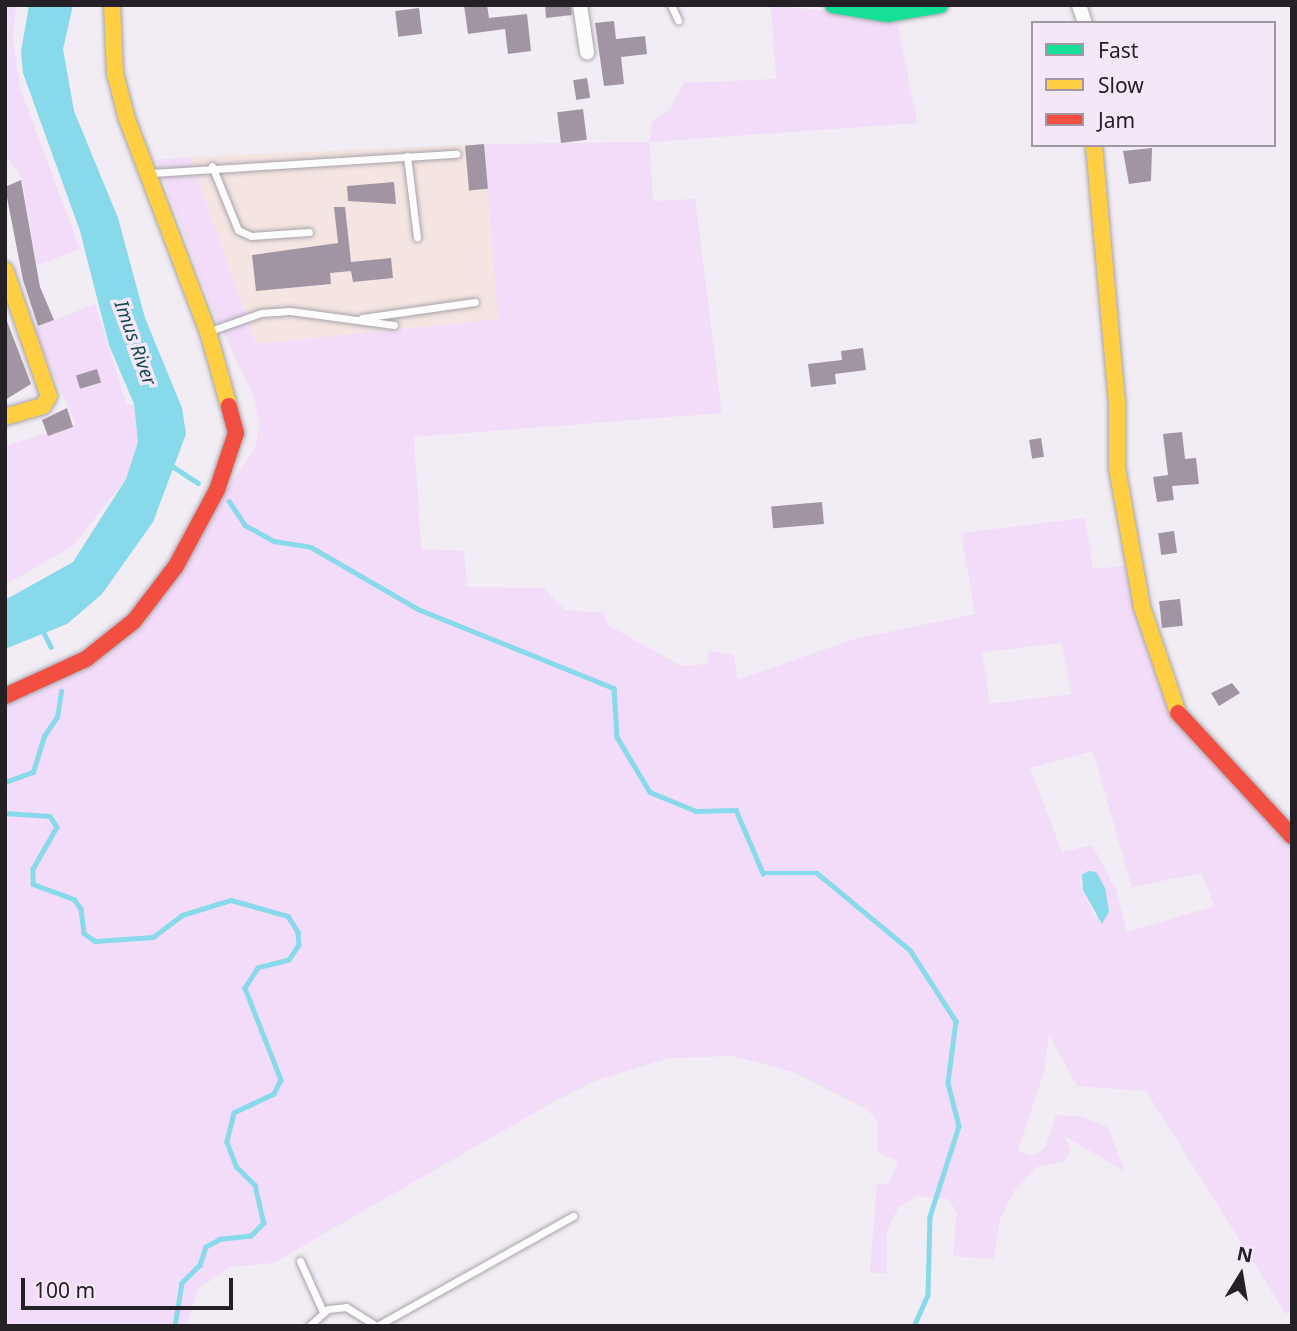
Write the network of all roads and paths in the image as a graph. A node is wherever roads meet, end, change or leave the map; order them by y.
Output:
1 (112, 5) edge
2 (580, 5) edge
3 (671, 5) edge
4 (833, 5) edge
5 (940, 5) edge
6 (678, 20) dead end
7 (587, 52) dead end
8 (1094, 147) edge
9 (456, 154) dead end
10 (407, 156) junction
11 (212, 166) junction
12 (150, 173) junction
13 (309, 232) dead end
14 (416, 237) dead end
15 (5, 270) edge
16 (475, 302) dead end
17 (357, 319) junction
18 (394, 325) dead end
19 (208, 332) junction
20 (5, 417) edge
21 (5, 696) edge
22 (1292, 836) edge
23 (573, 1216) dead end
24 (300, 1261) dead end
25 (323, 1312) junction
26 (309, 1326) edge
27 (377, 1326) edge

1 - 12 street
2 - 7 street
3 - 6 lane
4 - 5 street
8 - 22 street
9 - 10 lane
10 - 11 lane
10 - 14 lane
11 - 12 lane
11 - 13 lane
12 - 19 street
15 - 20 street
16 - 17 lane
17 - 18 lane
17 - 19 lane
19 - 21 street
23 - 27 lane
24 - 25 lane
25 - 26 lane
25 - 27 lane

